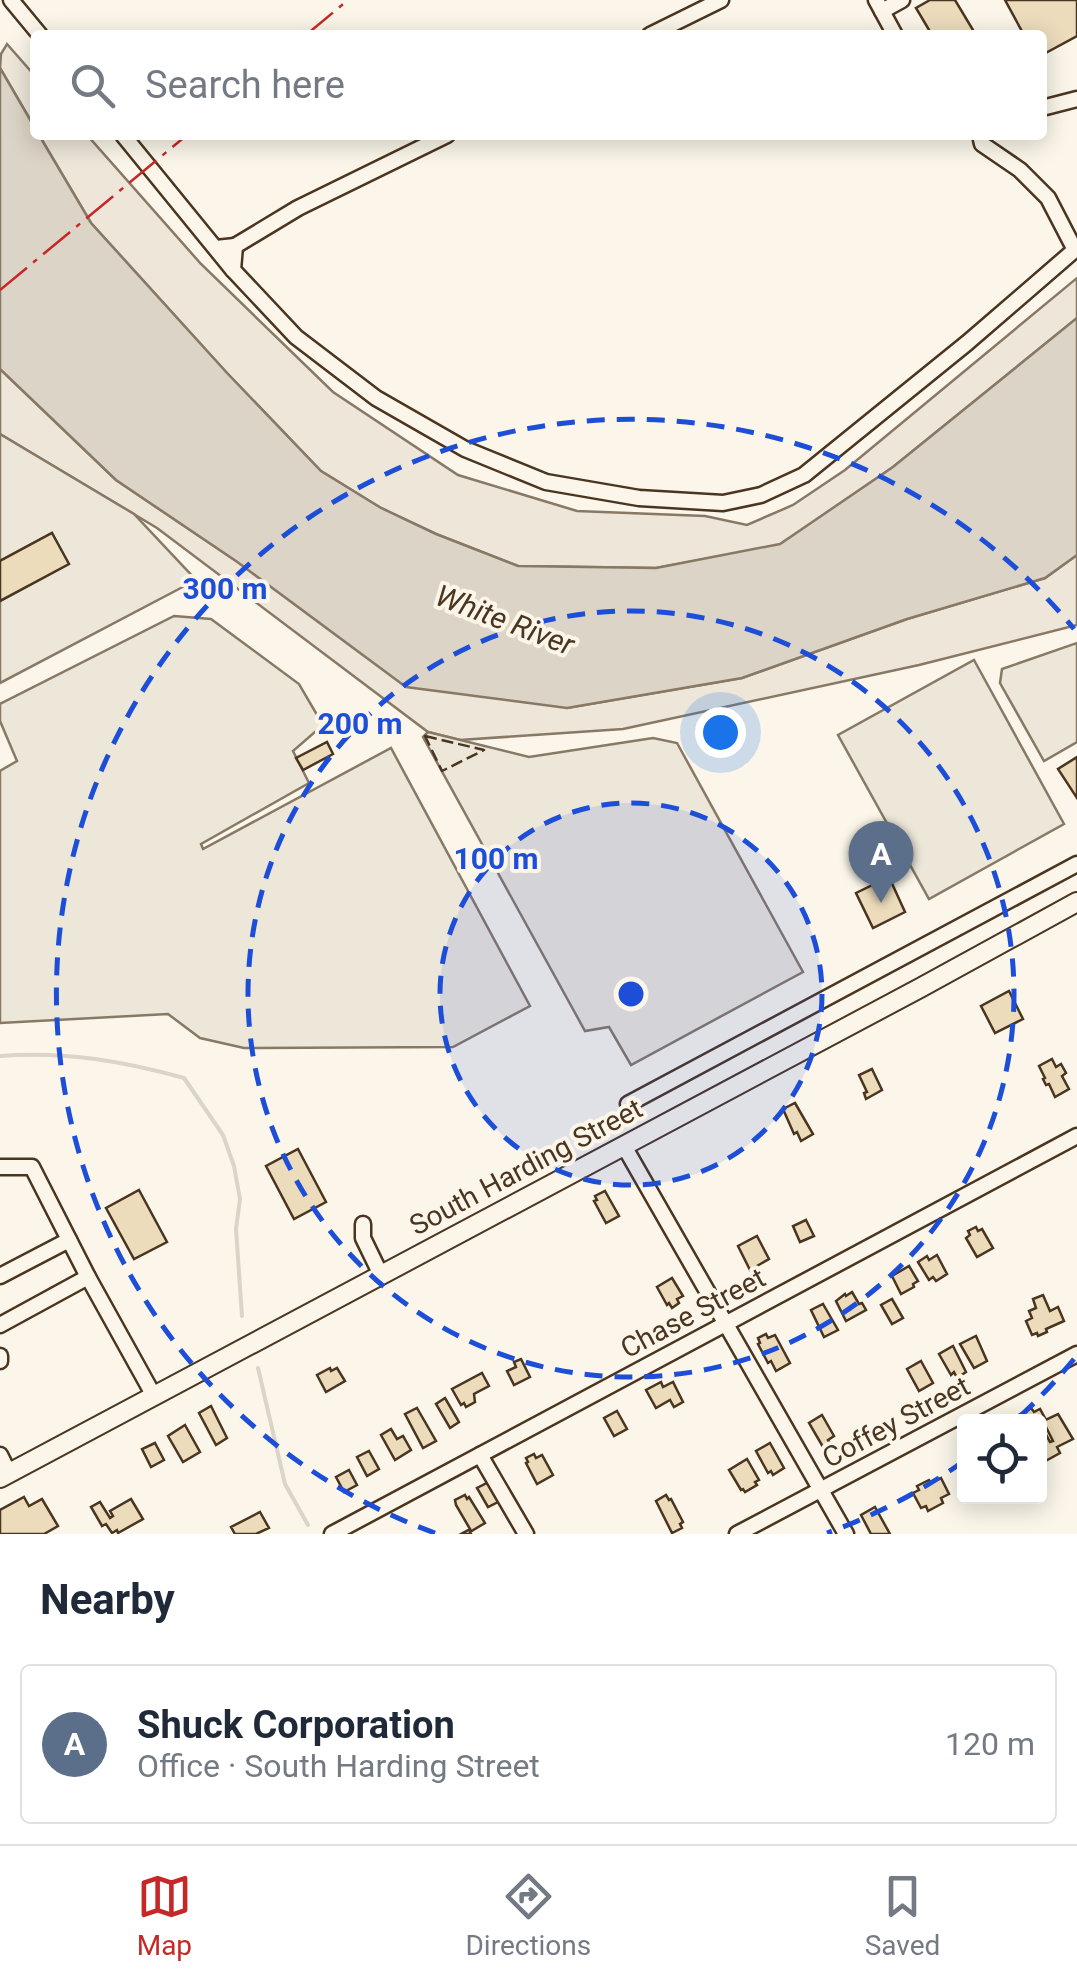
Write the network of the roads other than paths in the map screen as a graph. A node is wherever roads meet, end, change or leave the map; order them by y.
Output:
1 (11, 0) edge
2 (721, 0) edge
3 (902, 0) edge
4 (879, 6) edge
5 (36, 30) edge
6 (660, 30) edge
7 (892, 30) edge
8 (1077, 99) edge
9 (1047, 107) edge
10 (127, 140) edge
11 (437, 140) edge
12 (981, 140) edge
13 (234, 246) junction
14 (216, 248) junction
15 (1076, 249) edge
16 (233, 270) junction
17 (1077, 864) edge
18 (1077, 903) edge
19 (628, 1104) dead end
20 (1077, 1136) edge
21 (624, 1146) junction
22 (0, 1167) edge
23 (363, 1224) dead end
24 (69, 1240) junction
25 (381, 1275) junction
26 (0, 1276) edge
27 (88, 1278) junction
28 (726, 1324) junction
29 (0, 1325) edge
30 (1077, 1354) edge
31 (154, 1396) junction
32 (0, 1454) edge
33 (480, 1455) junction
34 (4, 1476) edge
35 (821, 1490) junction
36 (332, 1534) edge
37 (526, 1534) edge
38 (738, 1534) edge
39 (846, 1534) edge

1 - 5 street
2 - 6 street
3 - 4 street
4 - 7 street
8 - 9 street
10 - 14 street
11 - 13 street
12 - 15 street
13 - 14 street
13 - 16 street
14 - 16 street
15 - 16 street
17 - 19 street
18 - 21 main road, South Harding Street
20 - 28 street, Chase Street
21 - 25 main road, South Harding Street
21 - 28 street
22 - 24 street
23 - 25 street
24 - 26 street
24 - 27 street
25 - 31 main road, South Harding Street
27 - 29 street
27 - 31 street
28 - 33 street, Chase Street
28 - 35 street
30 - 35 street, Coffey Street
31 - 34 main road, South Harding Street
32 - 34 street
33 - 36 street, Chase Street
33 - 37 street
35 - 38 street, Coffey Street
35 - 39 street

